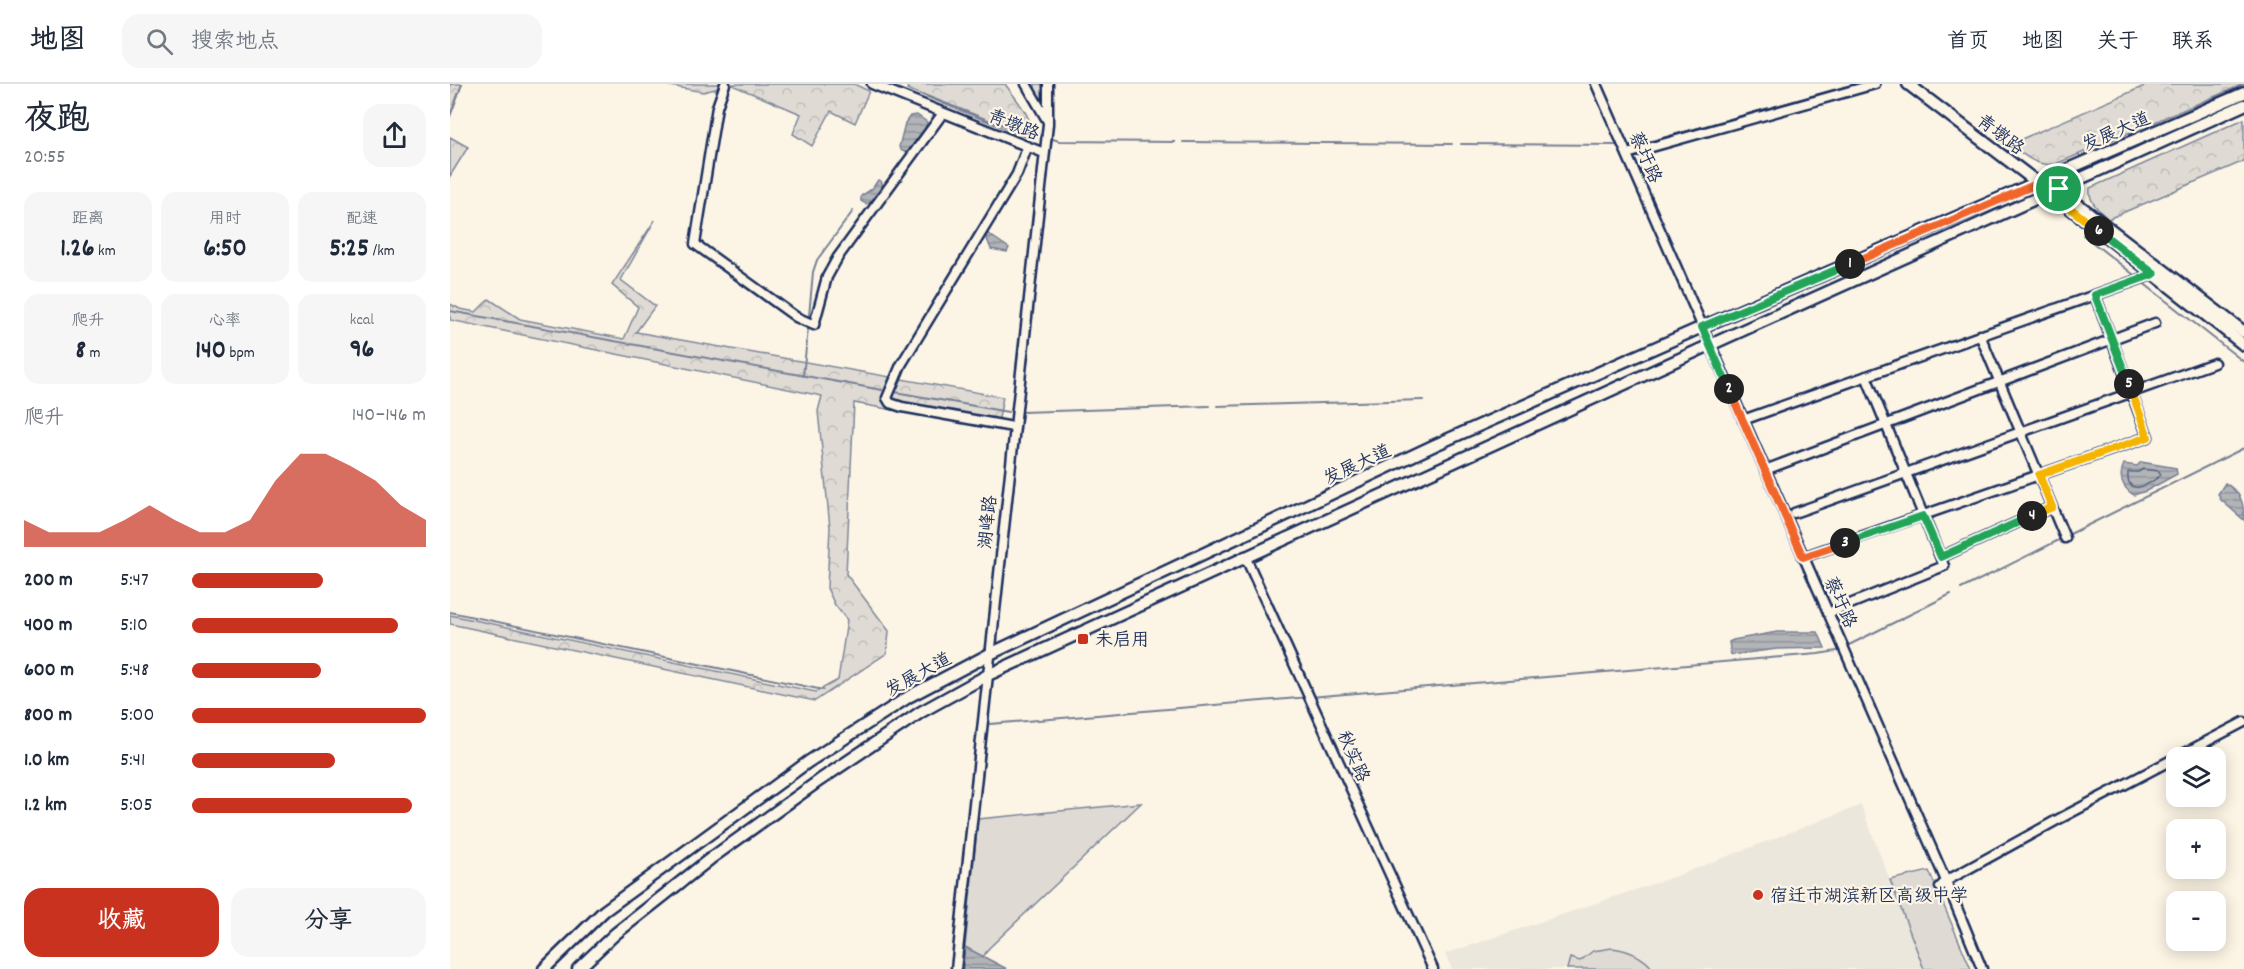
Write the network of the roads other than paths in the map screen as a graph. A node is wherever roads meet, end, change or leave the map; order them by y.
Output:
1 (725, 84) edge
2 (872, 84) edge
3 (1026, 84) edge
4 (1048, 84) edge
5 (1596, 84) edge
6 (1875, 84) edge
7 (1908, 84) edge
8 (1920, 84) edge
9 (2244, 93) edge
10 (2244, 105) edge
11 (943, 113) junction
12 (1048, 123) junction
13 (1027, 148) junction
14 (1044, 153) junction
15 (1627, 154) junction
16 (2042, 181) junction
17 (2055, 191) junction
18 (2144, 278) junction
19 (2095, 295) junction
20 (2155, 322) dead end
21 (1702, 327) junction
22 (2244, 332) edge
23 (1980, 335) junction
24 (2111, 338) junction
25 (1710, 345) junction
26 (2244, 345) edge
27 (2214, 363) dead end
28 (1866, 376) junction
29 (1999, 381) junction
30 (2133, 392) junction
31 (1743, 420) junction
32 (1886, 424) junction
33 (1013, 427) junction
34 (2021, 432) junction
35 (1765, 470) junction
36 (1906, 473) junction
37 (2039, 475) junction
38 (2052, 507) junction
39 (1794, 513) dead end
40 (1923, 516) junction
41 (2065, 538) dead end
42 (1245, 556) junction
43 (1803, 557) junction
44 (1941, 557) junction
45 (1828, 613) junction
46 (990, 654) junction
47 (988, 675) junction
48 (2244, 722) edge
49 (1943, 884) junction
50 (544, 969) edge
51 (578, 969) edge
52 (956, 969) edge
53 (1433, 969) edge
54 (1982, 969) edge

1 - 11 street
2 - 11 street, 青墩路
3 - 12 street
4 - 12 street, 湖峰路
5 - 15 street, 蔡圩路
6 - 15 street
7 - 16 main road, 青墩路
8 - 16 main road, 青墩路
9 - 16 main road, 发展大道
10 - 17 main road, 发展大道
11 - 13 street, 青墩路
12 - 14 street, 湖峰路
13 - 14 street, 青墩路
13 - 33 street
14 - 33 street, 湖峰路
15 - 21 street, 蔡圩路
16 - 17 main road, 青墩路
16 - 21 main road, 发展大道
17 - 18 main road, 青墩路
17 - 22 main road, 青墩路
17 - 25 main road, 发展大道
18 - 19 street
18 - 26 main road, 青墩路
19 - 23 street
19 - 24 street
20 - 24 street
21 - 25 street, 蔡圩路
21 - 46 main road, 发展大道
23 - 28 street
23 - 29 street
24 - 29 street
24 - 30 street
25 - 31 street, 蔡圩路
25 - 42 main road, 发展大道
27 - 30 street
28 - 31 street
28 - 32 street
29 - 32 street
29 - 34 street
30 - 34 street
30 - 37 street
31 - 35 street, 蔡圩路
32 - 35 street
32 - 36 street
33 - 46 street, 湖峰路
34 - 36 street
34 - 37 street
35 - 43 street, 蔡圩路
36 - 39 street
36 - 40 street
37 - 38 street
37 - 40 street
38 - 41 street
38 - 44 street
40 - 43 street
40 - 44 street
42 - 47 main road, 发展大道
42 - 53 street, 秋实路
43 - 45 street, 蔡圩路
44 - 45 street
45 - 49 street, 蔡圩路
46 - 47 street, 湖峰路
46 - 50 main road, 发展大道
47 - 51 main road, 发展大道
47 - 52 street, 湖峰路
48 - 49 street
49 - 54 street, 蔡圩路

